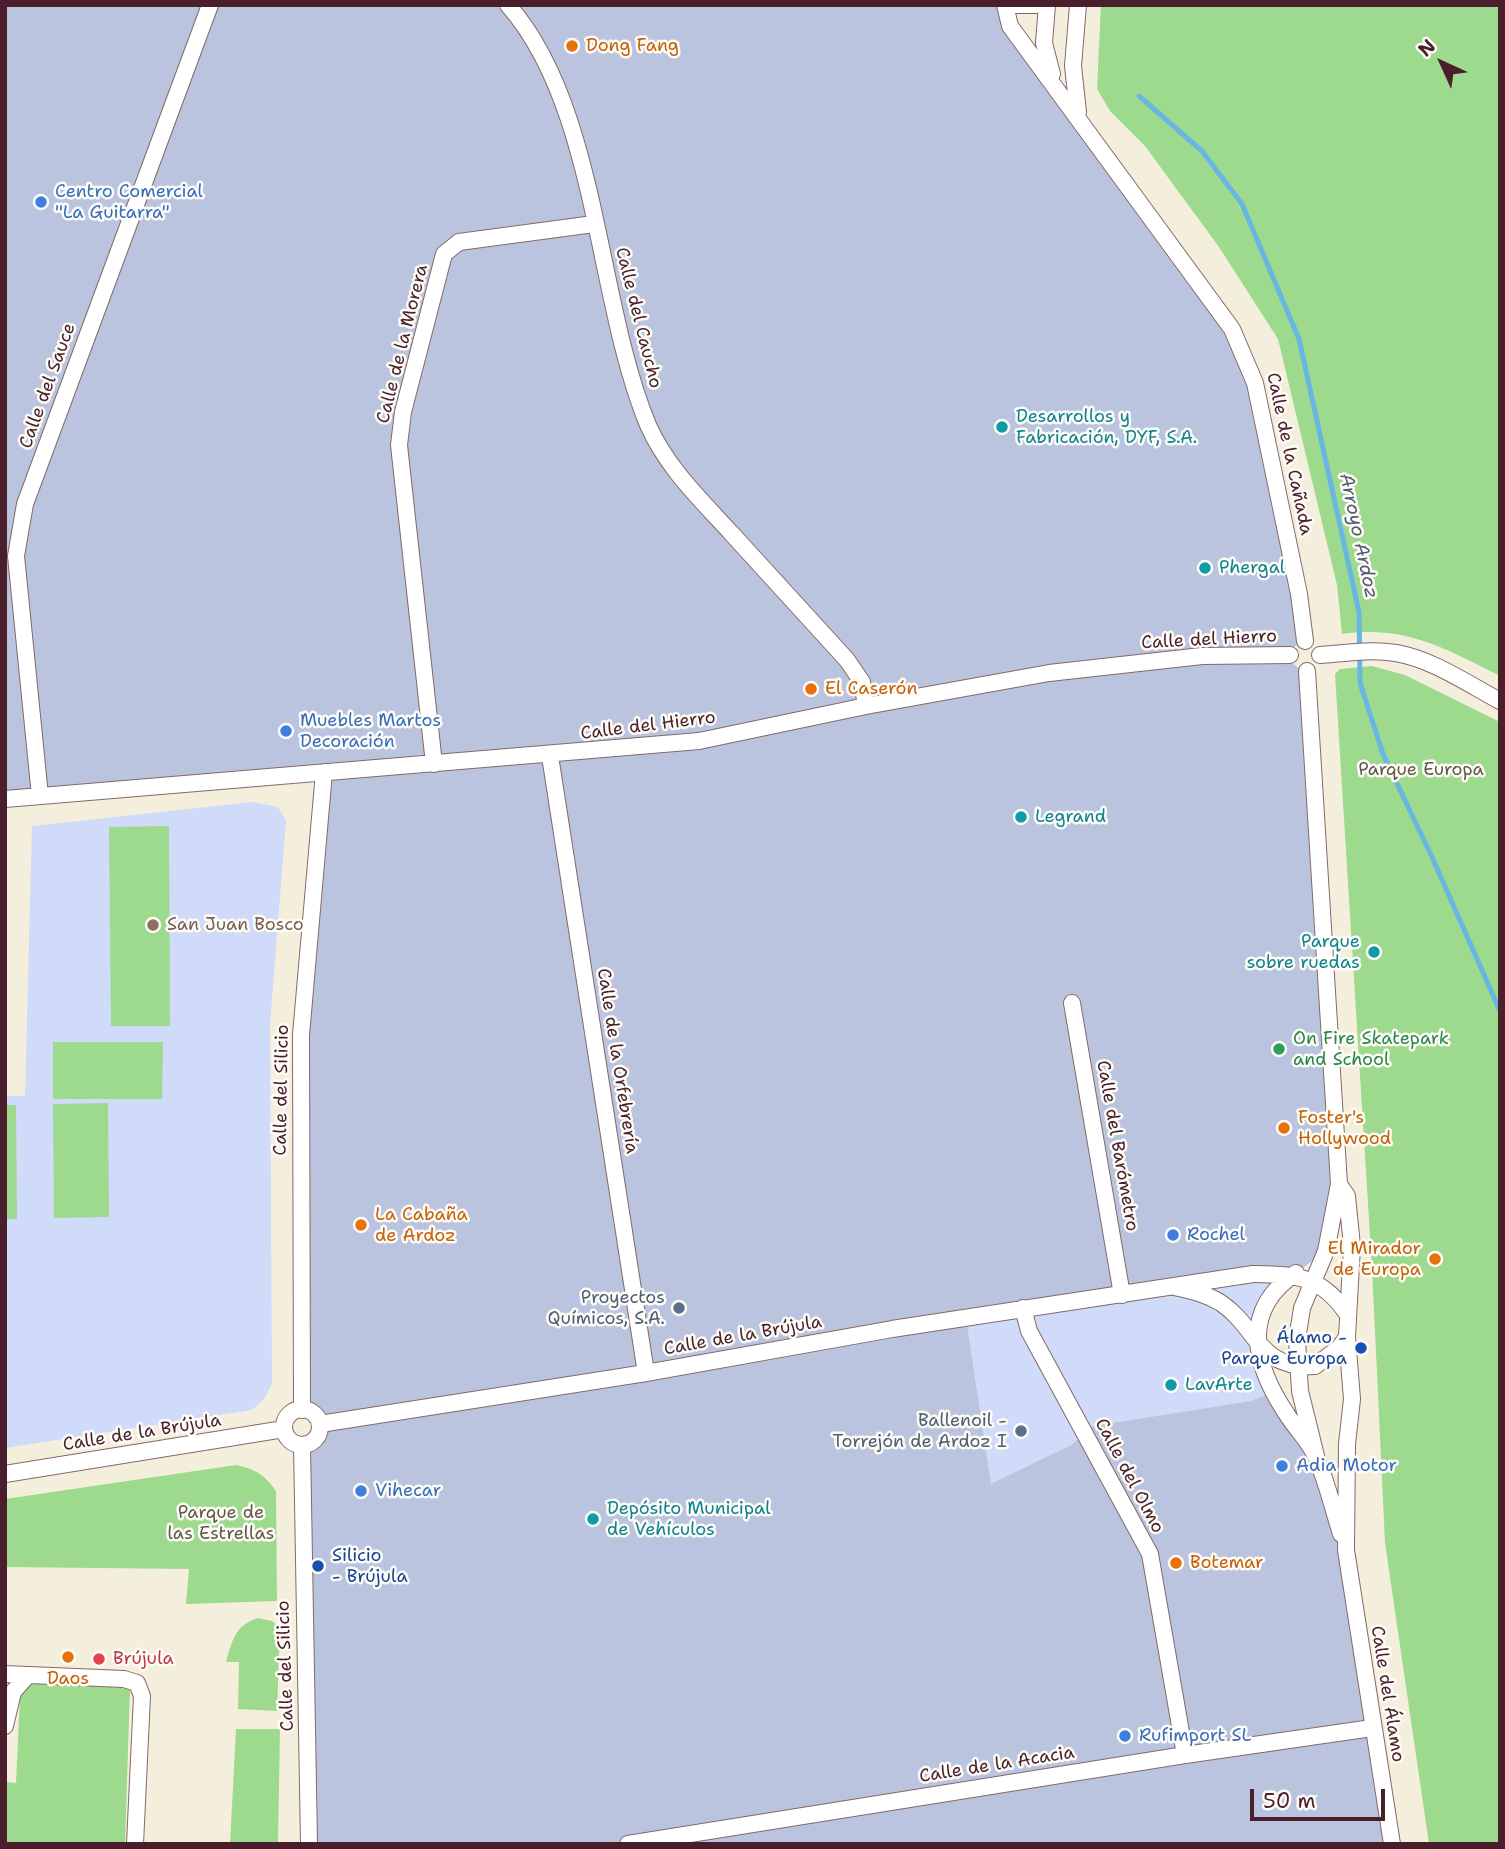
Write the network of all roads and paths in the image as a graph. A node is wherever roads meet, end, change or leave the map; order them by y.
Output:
1 (211, 5) edge
2 (508, 5) edge
3 (992, 5) edge
4 (1005, 5) edge
5 (1013, 5) edge
6 (1036, 5) edge
7 (1047, 5) edge
8 (1079, 5) edge
9 (1010, 26) junction
10 (1056, 86) junction
11 (1079, 118) junction
12 (594, 225) junction
13 (1305, 641) junction
14 (1290, 655) junction
15 (1320, 655) junction
16 (1307, 671) junction
17 (1500, 701) edge
18 (866, 706) junction
19 (550, 756) junction
20 (433, 764) junction
21 (324, 772) junction
22 (40, 796) junction
23 (5, 799) edge
24 (1072, 1003) dead end
25 (1339, 1184) junction
26 (1326, 1251) junction
27 (1293, 1275) junction
28 (1311, 1280) junction
29 (1172, 1287) junction
30 (1122, 1295) junction
31 (1023, 1308) junction
32 (1348, 1315) junction
33 (1237, 1320) joint
34 (1347, 1337) junction
35 (1258, 1346) junction
36 (1299, 1367) junction
37 (646, 1373) junction
38 (302, 1410) junction
39 (320, 1424) junction
40 (284, 1429) junction
41 (302, 1446) junction
42 (1316, 1456) junction
43 (5, 1474) edge
44 (1346, 1550) junction
45 (5, 1674) edge
46 (27, 1676) junction
47 (5, 1726) edge
48 (1372, 1728) junction
49 (1185, 1755) junction
50 (135, 1844) edge
51 (309, 1844) edge
52 (628, 1844) edge
53 (1392, 1844) edge

1 - 22 street, Calle del Sauce
2 - 12 street, Calle del Caucho
3 - 9 street, Calle de la Cañada
4 - 9 street, Calle de la Cañada
5 - 6 street
7 - 10 street, Calle de la Cañada
8 - 11 street, Calle de la Cañada
9 - 10 street, Calle de la Cañada
10 - 11 street, Calle de la Cañada
11 - 13 street, Calle de la Cañada
12 - 18 street, Calle del Caucho
12 - 20 street, Calle de la Morera
13 - 14 street
13 - 15 street
14 - 16 street
14 - 18 street, Calle del Hierro
15 - 16 street
15 - 17 street
16 - 25 street
18 - 19 street, Calle del Hierro
19 - 20 street, Calle del Hierro
19 - 37 street, Calle de la Orfebrería
20 - 21 street, Calle del Hierro
21 - 22 street, Calle del Hierro
21 - 38 street, Calle del Silicio
22 - 23 street, Calle del Hierro
24 - 30 street, Calle del Barómetro
25 - 26 street, Calle del Álamo
25 - 32 street, Calle del Álamo
26 - 27 street, Calle del Álamo
26 - 28 street, Calle del Álamo
27 - 28 street
27 - 29 street, Calle de la Brújula
27 - 35 street, Calle del Álamo
28 - 32 street
28 - 36 street, Calle del Álamo
29 - 30 street, Calle de la Brújula
29 - 33 street, Calle de la Brújula
30 - 31 street, Calle de la Brújula
31 - 37 street, Calle de la Brújula
31 - 49 street, Calle del Olmo
32 - 34 street, Calle del Álamo
33 - 35 street, Calle del Álamo
34 - 36 street
34 - 44 street, Calle del Álamo
35 - 36 street, Calle del Álamo
35 - 42 street, Calle del Álamo
36 - 42 street, Calle del Álamo
37 - 39 street, Calle de la Brújula
38 - 39 street
38 - 40 street
39 - 41 street
40 - 41 street
40 - 43 street, Calle de la Brújula
41 - 51 street, Calle del Silicio
42 - 44 street, Calle del Álamo
44 - 48 street, Calle del Álamo
45 - 46 street
46 - 47 street
46 - 50 street
48 - 49 street, Calle de la Acacia
48 - 53 street, Calle del Álamo
49 - 52 street, Calle de la Acacia

